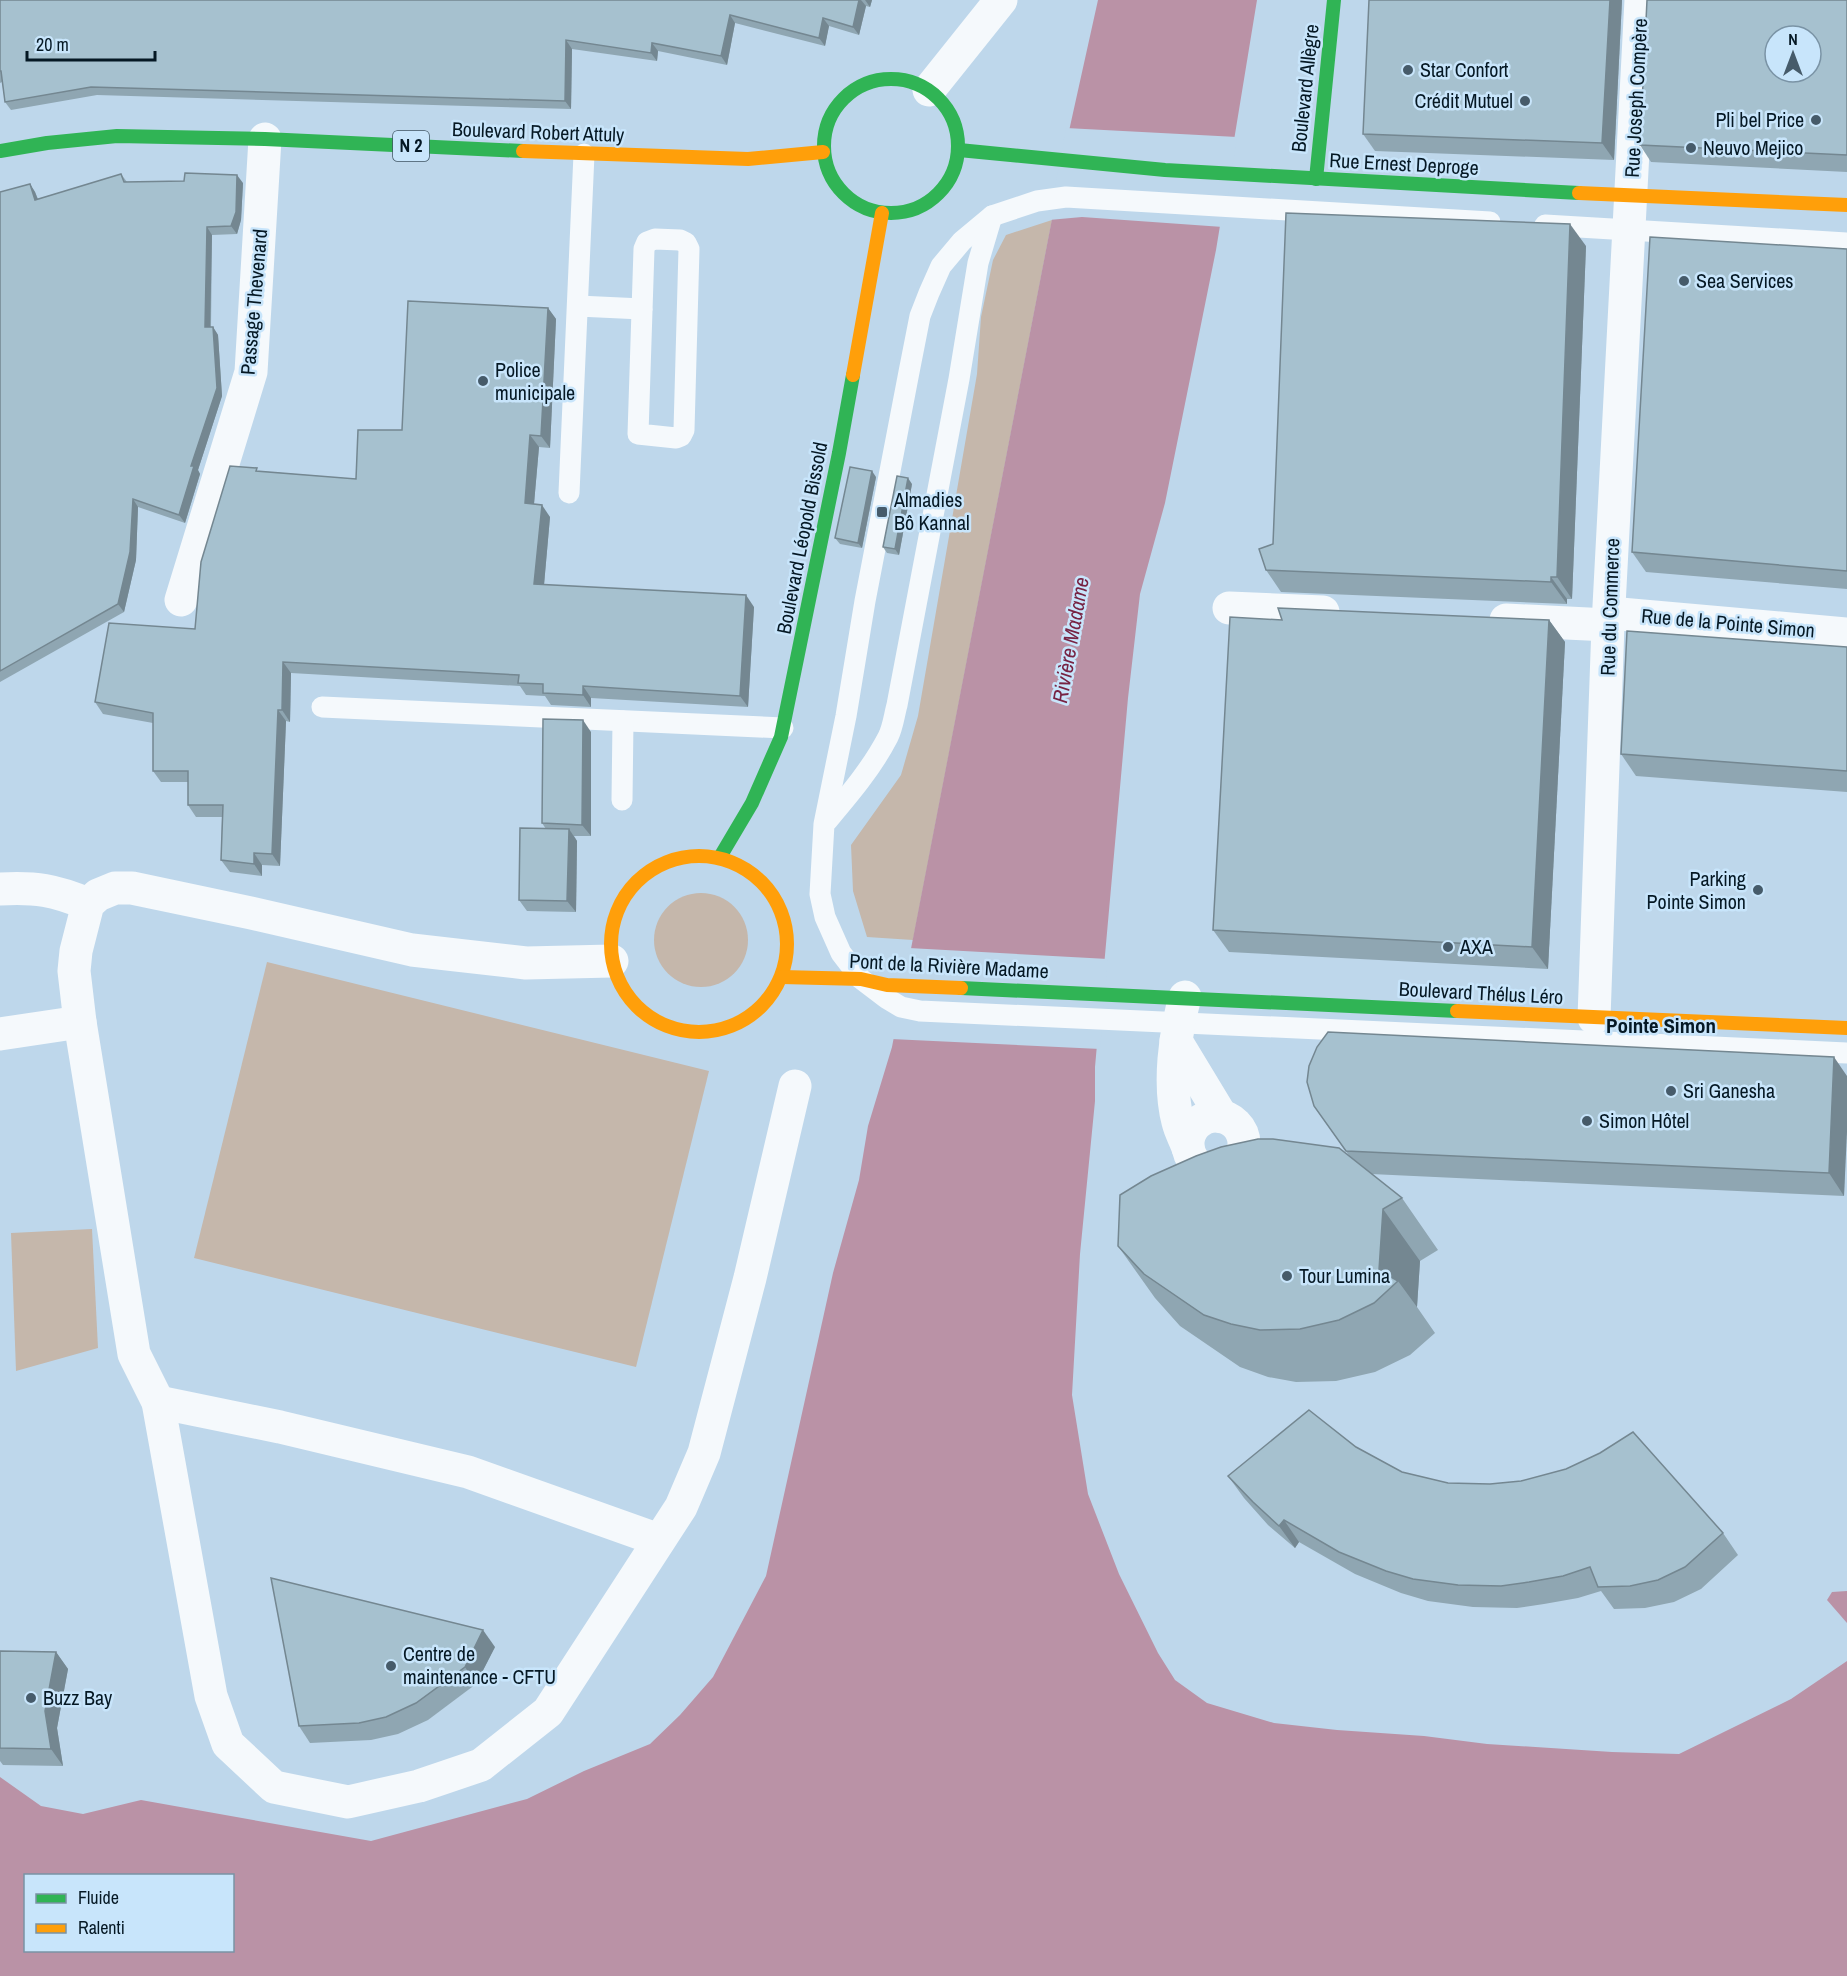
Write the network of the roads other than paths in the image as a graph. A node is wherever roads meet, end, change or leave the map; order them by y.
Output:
1 (1001, 0) edge
2 (1334, 0) edge
3 (1641, 0) edge
4 (929, 90) junction
5 (265, 139) junction
6 (959, 150) junction
7 (0, 151) edge
8 (824, 152) junction
9 (584, 154) junction
10 (1316, 179) junction
11 (1631, 197) junction
12 (1847, 205) edge
13 (882, 213) junction
14 (992, 216) junction
15 (1630, 231) junction
16 (1847, 243) edge
17 (578, 306) junction
18 (642, 309) junction
19 (569, 493) dead end
20 (181, 600) dead end
21 (1228, 608) dead end
22 (1347, 613) edge
23 (1478, 619) edge
24 (1609, 619) junction
25 (1847, 634) edge
26 (322, 707) dead end
27 (623, 721) junction
28 (783, 728) junction
29 (622, 800) dead end
30 (824, 824) junction
31 (720, 857) junction
32 (0, 889) edge
33 (88, 904) junction
34 (612, 961) junction
35 (782, 977) junction
36 (861, 980) junction
37 (887, 992) junction
38 (1114, 993) joint
39 (1594, 1018) junction
40 (1180, 1020) junction
41 (80, 1022) junction
42 (1847, 1028) edge
43 (0, 1034) edge
44 (1847, 1053) edge
45 (795, 1086) dead end
46 (1222, 1117) junction
47 (1188, 1148) junction
48 (158, 1402) junction
49 (659, 1540) junction

1 - 4 street
2 - 10 main road, Boulevard Allègre
3 - 11 street, Rue Joseph Compère
4 - 6 main road
4 - 8 main road
5 - 7 main road, Boulevard Robert Attuly / N 2
5 - 9 main road, Boulevard Robert Attuly / N 2
5 - 20 street, Passage Thevenard
6 - 10 main road, Rue Ernest Deproge
6 - 13 main road
8 - 9 main road, Boulevard Robert Attuly / N 2
8 - 13 main road
9 - 17 lane
10 - 11 main road, Rue Ernest Deproge
11 - 12 main road, Rue Ernest Deproge
11 - 15 street, Rue du Commerce
13 - 28 main road, Boulevard Léopold Bissold
14 - 15 lane
14 - 30 lane
14 - 30 lane
15 - 16 lane
15 - 24 street, Rue du Commerce
17 - 18 lane
17 - 19 lane
18 - 18 lane
21 - 22 street
23 - 24 street, Rue de la Pointe Simon
24 - 25 street, Rue de la Pointe Simon
24 - 39 street, Rue du Commerce
26 - 27 lane
27 - 28 lane
27 - 29 lane
28 - 31 main road, Boulevard Léopold Bissold
30 - 36 lane
31 - 34 main road
31 - 35 main road
32 - 33 street
33 - 34 street
33 - 41 street
34 - 35 main road
35 - 36 main road, Pont de la Rivière Madame
36 - 37 lane
37 - 38 main road, Pont de la Rivière Madame
37 - 40 lane
38 - 40 main road, Boulevard Thélus Léro
39 - 40 main road, Boulevard Thélus Léro
39 - 42 main road, Boulevard Thélus Léro
40 - 44 lane
40 - 46 street
40 - 47 street
41 - 43 street
41 - 48 street
45 - 49 street
46 - 47 street
46 - 47 street
48 - 49 street
48 - 49 street

